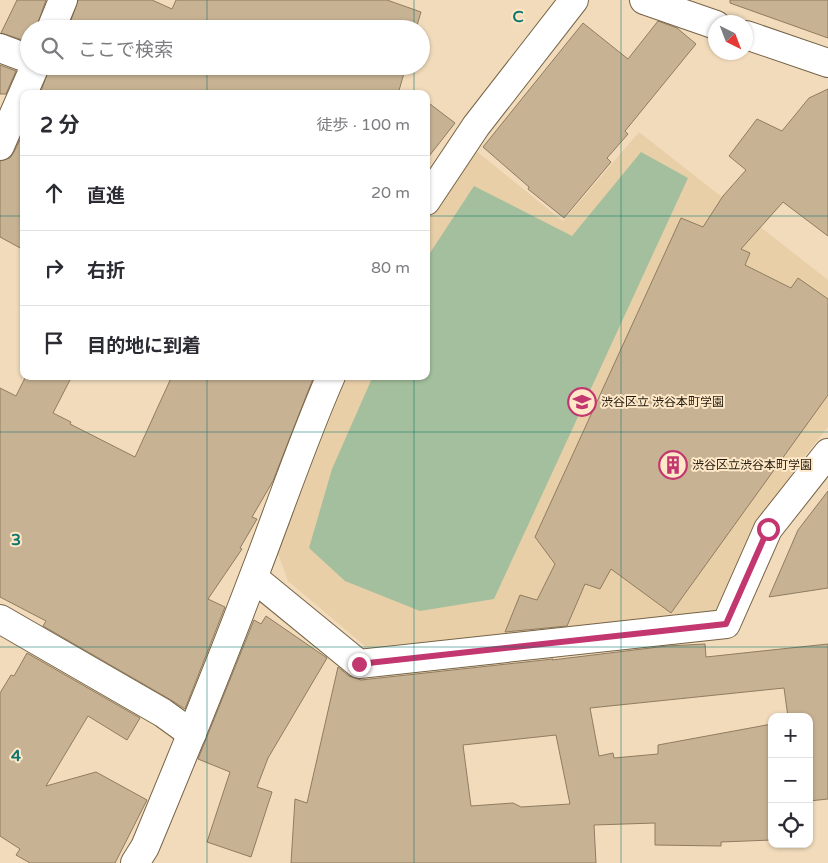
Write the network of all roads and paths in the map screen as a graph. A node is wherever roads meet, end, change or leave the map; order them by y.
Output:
1 (63, 0) edge
2 (574, 0) edge
3 (644, 0) edge
4 (55, 20) edge
5 (708, 22) edge
6 (753, 37) edge
7 (0, 48) edge
8 (20, 56) edge
9 (828, 64) edge
10 (31, 75) edge
11 (25, 90) edge
12 (20, 102) edge
13 (0, 146) edge
14 (430, 195) edge
15 (329, 380) edge
16 (828, 453) edge
17 (254, 578) junction
18 (0, 620) edge
19 (192, 734) junction
20 (135, 863) edge

1 - 4 street
2 - 14 street
3 - 5 street
6 - 9 street
7 - 8 street
10 - 11 street
12 - 13 street
15 - 17 street
16 - 17 street
17 - 19 street
18 - 19 street
19 - 20 street

